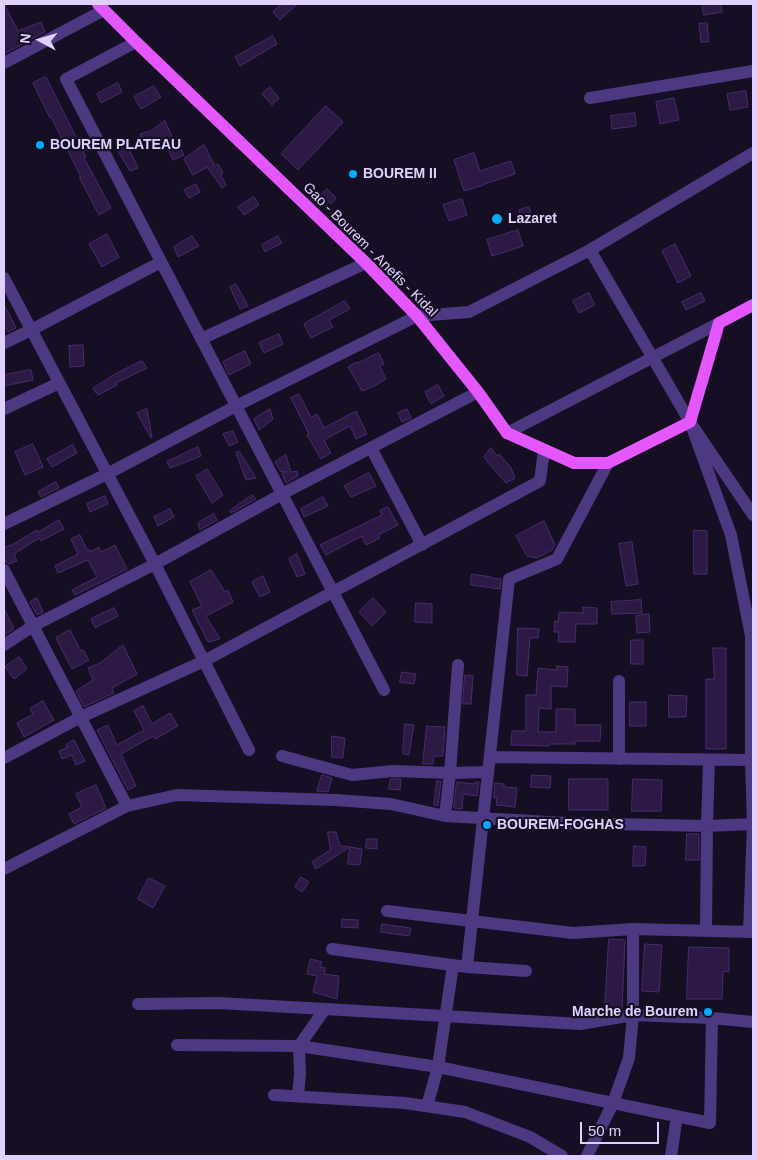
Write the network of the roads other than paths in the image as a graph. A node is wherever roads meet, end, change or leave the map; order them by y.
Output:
1 (101, 7) edge
2 (136, 42) junction
3 (4, 62) edge
4 (753, 71) edge
5 (590, 98) dead end
6 (753, 153) edge
7 (590, 250) junction
8 (161, 262) junction
9 (366, 263) junction
10 (4, 278) edge
11 (753, 305) edge
12 (417, 316) junction
13 (719, 323) junction
14 (32, 330) junction
15 (201, 339) junction
16 (4, 343) edge
17 (652, 358) junction
18 (59, 383) junction
19 (478, 392) junction
20 (236, 406) junction
21 (4, 409) edge
22 (690, 422) junction
23 (507, 433) junction
24 (371, 448) junction
25 (544, 450) junction
26 (608, 463) junction
27 (107, 474) junction
28 (282, 494) junction
29 (753, 515) edge
30 (4, 524) edge
31 (422, 545) junction
32 (155, 564) junction
33 (4, 570) edge
34 (332, 592) junction
35 (33, 626) junction
36 (4, 645) edge
37 (204, 661) junction
38 (458, 665) dead end
39 (619, 681) dead end
40 (384, 690) dead end
41 (81, 718) junction
42 (249, 750) dead end
43 (282, 756) dead end
44 (490, 757) junction
45 (4, 758) edge
46 (619, 759) junction
47 (710, 760) junction
48 (752, 760) edge
49 (488, 772) junction
50 (450, 773) junction
51 (127, 806) junction
52 (445, 816) junction
53 (483, 819) junction
54 (753, 824) edge
55 (707, 826) junction
56 (4, 869) edge
57 (387, 911) dead end
58 (472, 920) junction
59 (633, 929) junction
60 (706, 931) junction
61 (751, 932) edge
62 (332, 949) dead end
63 (452, 965) junction
64 (467, 967) junction
65 (526, 971) dead end
66 (138, 1004) dead end
67 (325, 1009) junction
68 (633, 1015) junction
69 (446, 1016) junction
70 (712, 1018) junction
71 (753, 1022) edge
72 (177, 1045) dead end
73 (299, 1046) junction
74 (438, 1067) junction
75 (274, 1095) dead end
76 (298, 1096) junction
77 (613, 1103) junction
78 (427, 1106) junction
79 (677, 1116) junction
80 (562, 1156) edge
81 (587, 1156) edge
82 (671, 1156) edge

1 - 2 main road, Gao - Bourem - Anefis - Kidal
1 - 3 street
2 - 8 street
2 - 9 main road, Gao - Bourem - Anefis - Kidal
4 - 5 street
6 - 7 street
7 - 12 street
7 - 17 street
8 - 14 street
8 - 15 street
9 - 12 main road, Gao - Bourem - Anefis - Kidal
9 - 15 street
10 - 14 street
11 - 13 main road
12 - 19 main road, Gao - Bourem - Anefis - Kidal
12 - 20 street
13 - 17 street
13 - 22 main road
14 - 16 street
14 - 18 street
15 - 20 street
17 - 22 street
17 - 23 street
18 - 21 street
18 - 27 street
19 - 23 main road, Gao - Bourem - Anefis - Kidal
19 - 24 street
20 - 27 street
20 - 28 street
22 - 26 main road
22 - 29 street
22 - 48 street
23 - 25 main road
24 - 28 street
24 - 31 street
25 - 26 main road
25 - 31 street
26 - 44 street
27 - 30 street
27 - 32 street
28 - 32 street
28 - 34 street
31 - 34 street
32 - 35 street
32 - 37 street
33 - 35 street
34 - 37 street
34 - 40 street
35 - 36 street
35 - 41 street
37 - 41 street
37 - 42 street
38 - 50 street
39 - 46 street
41 - 45 street
41 - 51 street
43 - 50 street
44 - 46 street
44 - 49 street
46 - 47 street
47 - 48 street
47 - 55 street
48 - 54 street
49 - 50 street
49 - 53 street
50 - 52 street
51 - 52 street
51 - 56 street
52 - 53 street
53 - 55 street
53 - 58 street
54 - 55 street
54 - 61 street
55 - 60 street
57 - 58 street
58 - 59 street
58 - 64 street
59 - 60 street
59 - 68 street
60 - 61 street
62 - 63 street
63 - 64 street
63 - 69 street
64 - 65 street
66 - 67 street
67 - 69 street
67 - 73 street
68 - 69 street
68 - 70 street
68 - 77 street
69 - 74 street
70 - 71 street
70 - 79 street
72 - 73 street
73 - 74 street
73 - 76 street
74 - 77 street
74 - 78 street
75 - 76 street
76 - 78 street
77 - 79 street
77 - 81 street
78 - 80 street
79 - 82 street

